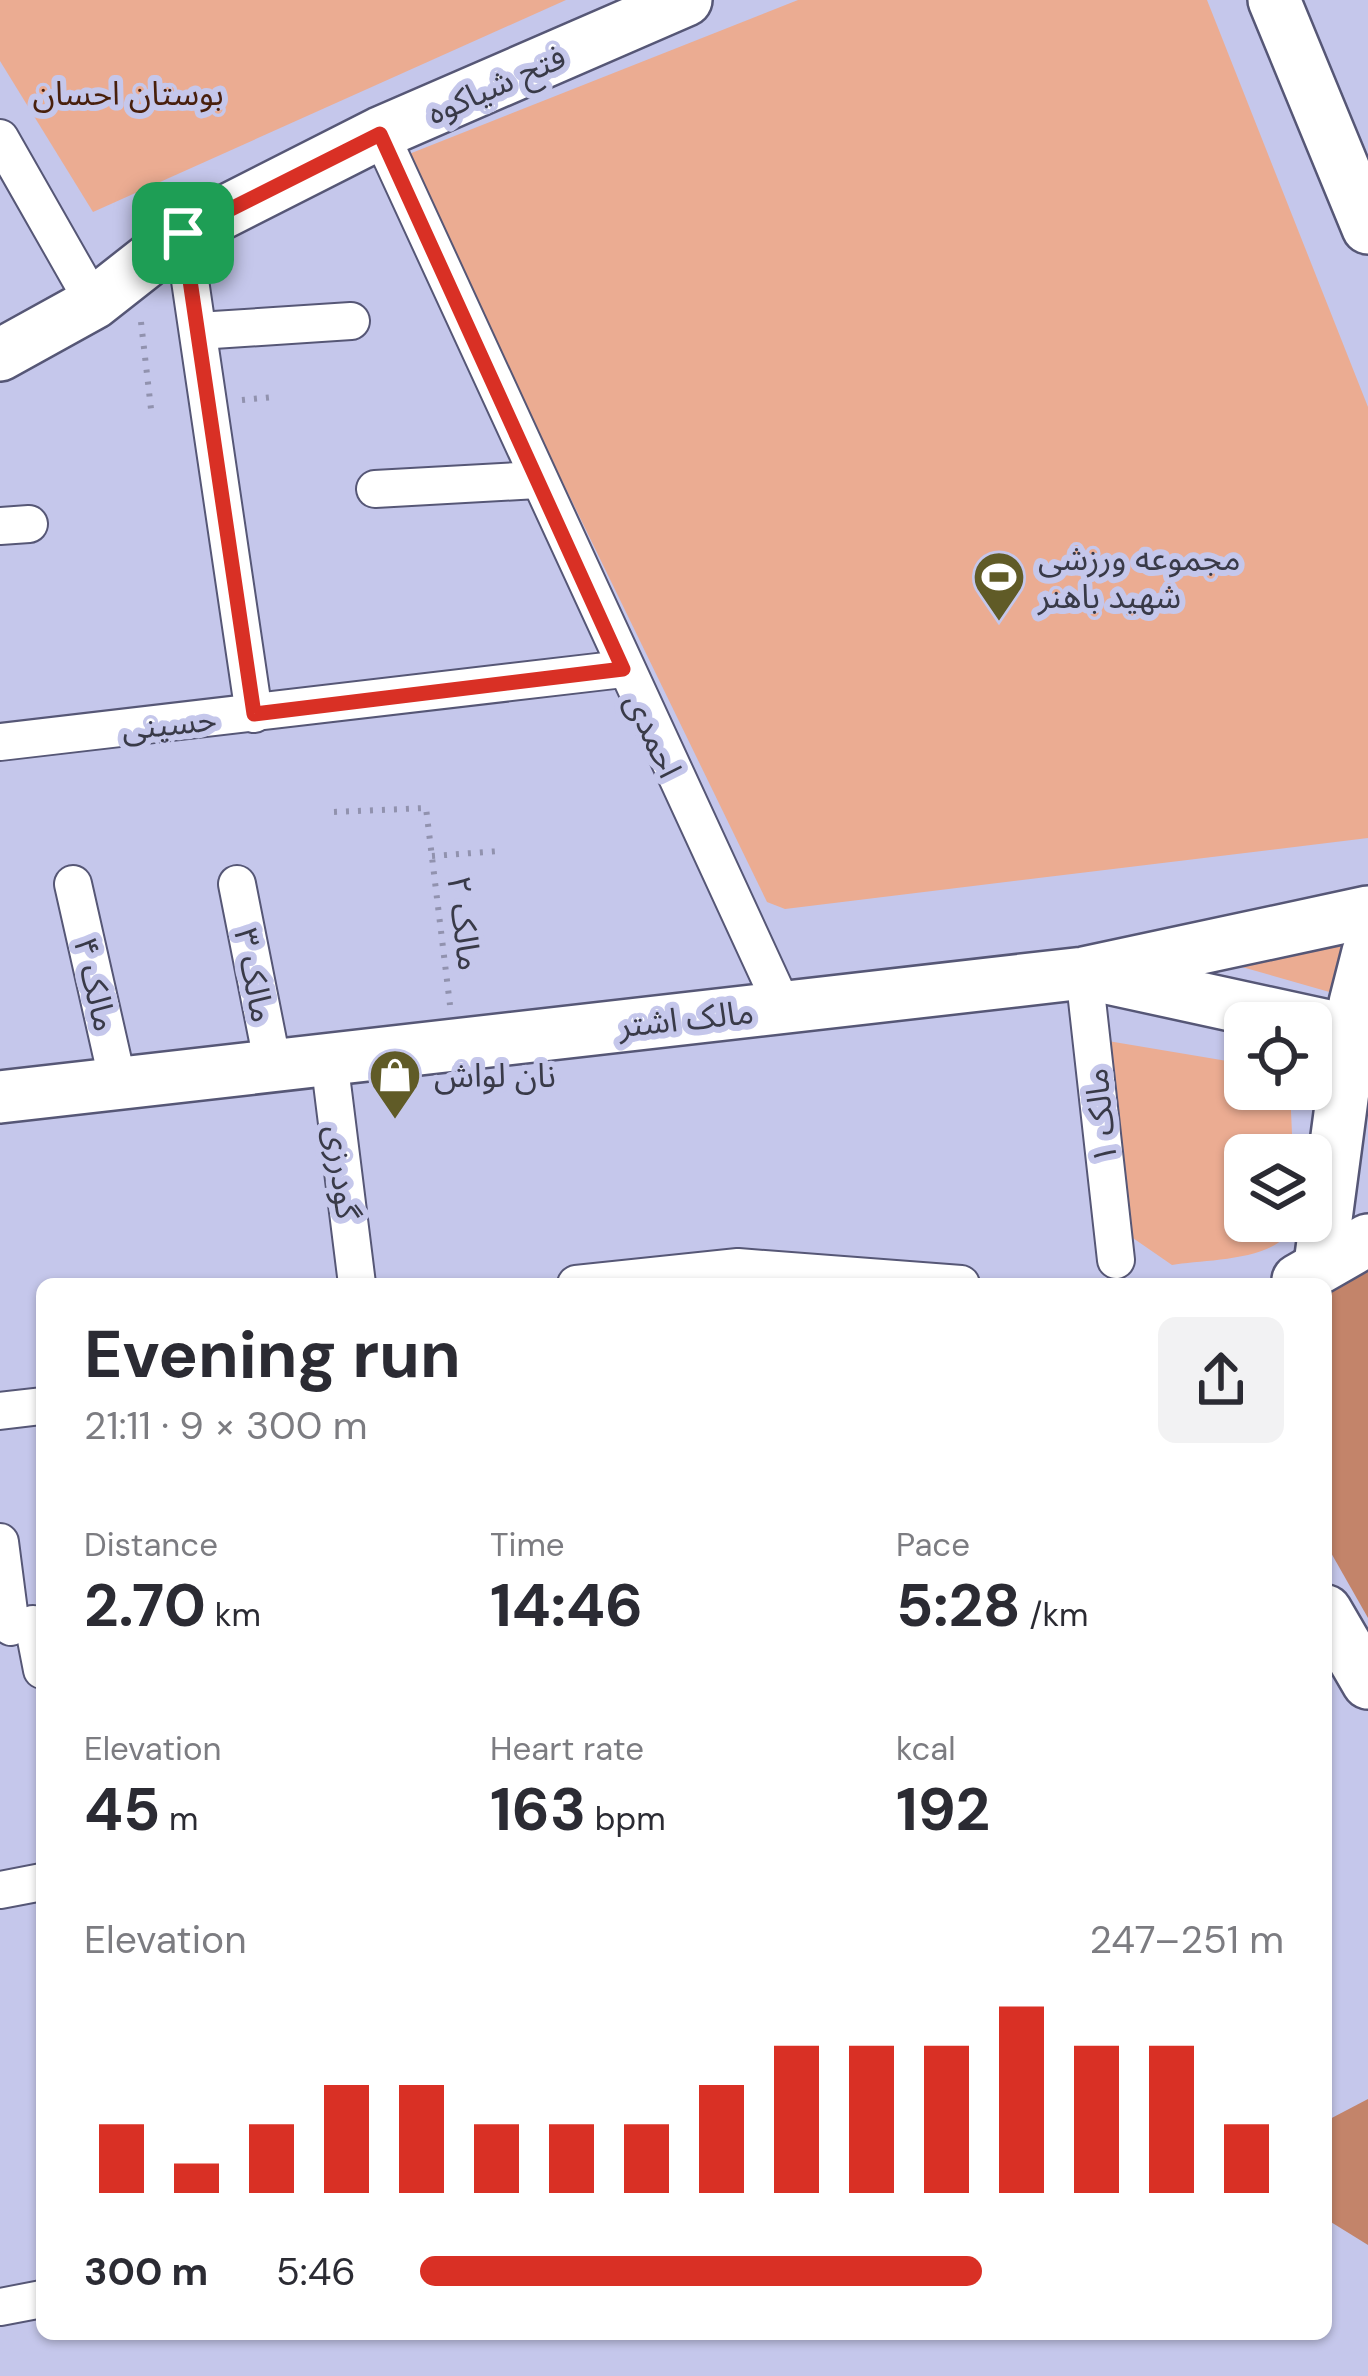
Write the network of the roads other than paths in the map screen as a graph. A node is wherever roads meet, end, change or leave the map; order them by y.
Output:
1 (686, 0) edge
2 (1274, 0) edge
3 (380, 134) junction
4 (0, 138) edge
5 (1368, 227) edge
6 (183, 233) junction
7 (94, 303) junction
8 (350, 321) dead end
9 (198, 332) junction
10 (0, 355) edge
11 (537, 480) junction
12 (375, 489) dead end
13 (623, 669) junction
14 (254, 714) junction
15 (0, 742) edge
16 (73, 884) dead end
17 (237, 884) dead end
18 (1368, 911) edge
19 (1368, 952) edge
20 (1084, 973) junction
21 (783, 1007) junction
22 (1364, 1042) edge
23 (329, 1059) junction
24 (272, 1066) junction
25 (118, 1083) junction
26 (0, 1096) edge
27 (1368, 1240) edge
28 (1116, 1260) dead end
29 (1306, 1274) edge
30 (356, 1278) edge
31 (633, 1278) edge
32 (882, 1278) edge
33 (36, 1407) edge
34 (0, 1411) edge
35 (0, 1542) edge
36 (1332, 1621) edge
37 (22, 1626) edge
38 (36, 1657) edge
39 (1368, 1683) edge
40 (36, 1883) edge
41 (0, 1890) edge
42 (36, 2300) edge
43 (0, 2307) edge

1 - 3 street, فتح شیاکوه
2 - 5 street
3 - 6 street, فتح شیاکوه
3 - 11 street, احمدی
4 - 7 street
6 - 7 street, فتح شیاکوه
6 - 9 street
7 - 10 street, فتح شیاکوه
8 - 9 street
9 - 14 street
11 - 12 street
11 - 13 street, احمدی
13 - 14 street, حسینی
13 - 21 street, احمدی
14 - 15 street, حسینی
16 - 25 street, مالک ۴
17 - 24 street, مالک ۳
18 - 20 street, مالک اشتر
19 - 22 street
20 - 21 street, مالک اشتر
20 - 22 street
20 - 28 street, مالک ۱
21 - 23 street, مالک اشتر
22 - 29 street
23 - 24 street, مالک اشتر
23 - 30 street, گودرزی
24 - 25 street, مالک اشتر
25 - 26 street, مالک اشتر
27 - 29 street
31 - 32 street
33 - 34 street
35 - 37 street
36 - 39 street
37 - 38 street
40 - 41 street
42 - 43 street

